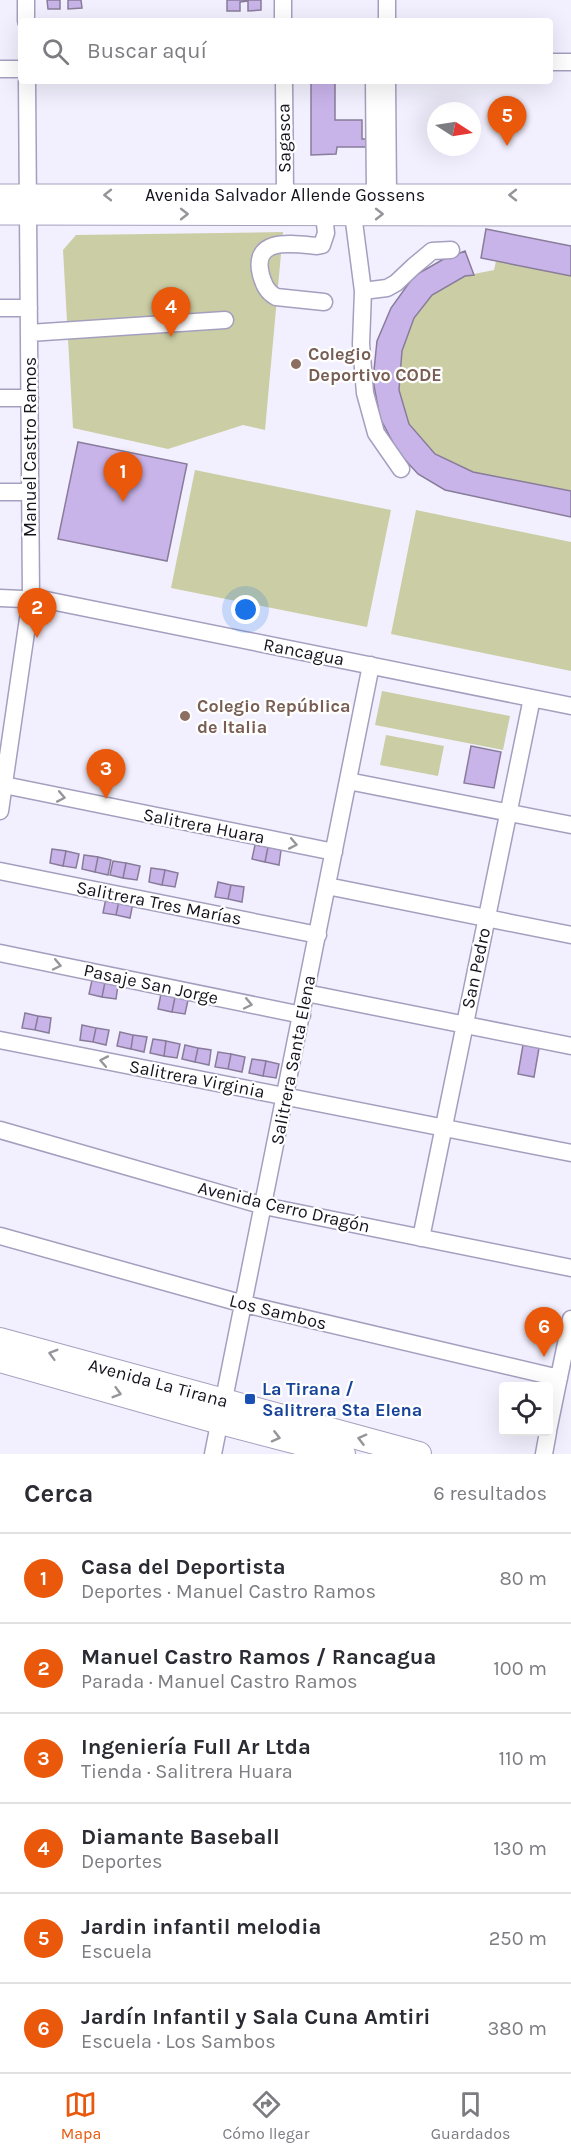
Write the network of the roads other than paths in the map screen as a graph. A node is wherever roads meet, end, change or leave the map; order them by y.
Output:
1 (26, 0) edge
2 (283, 0) edge
3 (387, 0) edge
4 (26, 18) edge
5 (283, 18) edge
6 (387, 18) edge
7 (553, 62) edge
8 (571, 62) edge
9 (0, 69) edge
10 (18, 69) edge
11 (27, 84) edge
12 (284, 84) edge
13 (374, 84) edge
14 (387, 84) edge
15 (0, 195) edge
16 (285, 195) junction
17 (381, 195) junction
18 (571, 195) edge
19 (29, 205) junction
20 (0, 214) edge
21 (324, 214) junction
22 (353, 214) junction
23 (571, 215) edge
24 (451, 250) dead end
25 (363, 291) junction
26 (324, 302) dead end
27 (0, 308) edge
28 (29, 308) junction
29 (225, 320) dead end
30 (29, 333) junction
31 (0, 398) edge
32 (30, 398) junction
33 (401, 469) dead end
34 (0, 492) edge
35 (30, 492) junction
36 (0, 598) edge
37 (31, 598) junction
38 (371, 665) junction
39 (532, 698) junction
40 (571, 705) edge
41 (5, 745) edge
42 (348, 781) junction
43 (4, 785) junction
44 (0, 811) edge
45 (508, 813) junction
46 (571, 825) edge
47 (334, 852) junction
48 (0, 871) edge
49 (327, 886) junction
50 (486, 918) junction
51 (318, 935) junction
52 (571, 935) edge
53 (0, 953) edge
54 (306, 993) junction
55 (302, 1015) junction
56 (465, 1025) junction
57 (0, 1040) edge
58 (571, 1046) edge
59 (285, 1096) junction
60 (444, 1128) junction
61 (0, 1130) edge
62 (571, 1153) edge
63 (264, 1206) junction
64 (0, 1236) edge
65 (421, 1238) junction
66 (571, 1268) edge
67 (244, 1304) junction
68 (571, 1319) edge
69 (0, 1340) edge
70 (0, 1360) edge
71 (559, 1378) junction
72 (553, 1407) edge
73 (222, 1412) junction
74 (547, 1436) edge
75 (213, 1454) edge
76 (343, 1454) edge
77 (419, 1454) edge
78 (544, 1454) edge

1 - 4 street
2 - 5 street
3 - 6 street
7 - 8 street
9 - 10 street
11 - 19 street, Manuel Castro Ramos
12 - 16 street, Sagasca
13 - 17 street
14 - 17 street
15 - 19 main road, Avenida Salvador Allende Gossens
16 - 17 main road, Avenida Salvador Allende Gossens
16 -> 19 main road, Avenida Salvador Allende Gossens
18 -> 17 main road, Avenida Salvador Allende Gossens
19 - 20 main road, Avenida Salvador Allende Gossens
19 -> 21 main road, Avenida Salvador Allende Gossens
19 - 28 street, Manuel Castro Ramos
21 - 22 main road, Avenida Salvador Allende Gossens
21 - 26 street
22 -> 23 main road, Avenida Salvador Allende Gossens
22 - 25 street
24 - 25 street
25 - 33 street
27 - 28 street
28 - 30 street, Manuel Castro Ramos
29 - 30 street
30 - 32 street, Manuel Castro Ramos
31 - 32 street
32 - 35 street, Manuel Castro Ramos
34 - 35 street
35 - 37 street, Manuel Castro Ramos
36 - 37 street, Rancagua
37 - 38 street, Rancagua
37 - 41 street, Manuel Castro Ramos
38 - 39 street, Rancagua
38 - 42 street, Salitrera Santa Elena
39 - 40 street, Rancagua
39 - 45 street, San Pedro
41 - 43 street, Manuel Castro Ramos
42 - 45 street
42 - 47 street, Salitrera Santa Elena
43 - 44 street, Manuel Castro Ramos
43 -> 47 street, Salitrera Huara
45 - 46 street
45 - 50 street, San Pedro
47 - 49 street, Salitrera Santa Elena
48 - 51 street, Salitrera Tres Marías
49 - 50 street
49 - 51 street, Salitrera Santa Elena
50 - 52 street
50 - 56 street, San Pedro
51 - 54 street, Salitrera Santa Elena
53 -> 55 street, Pasaje San Jorge
54 - 55 street, Salitrera Santa Elena
54 - 56 street
55 - 59 street, Salitrera Santa Elena
56 - 58 street
56 - 60 street, San Pedro
59 -> 57 street, Salitrera Virginia
59 - 60 street, Salitrera Virginia
59 - 63 street, Salitrera Santa Elena
60 - 62 street, Salitrera Virginia
60 - 65 street, San Pedro
61 - 63 street, Avenida Cerro Dragón
63 - 65 street, Avenida Cerro Dragón
63 - 67 street, Salitrera Santa Elena
64 - 67 street, Los Sambos
65 - 66 street, Avenida Cerro Dragón
67 - 71 street, Los Sambos
67 - 73 street, Salitrera Santa Elena
68 - 71 street
73 -> 69 highway, Avenida La Tirana
70 -> 73 highway, Avenida La Tirana
71 - 72 street
73 - 75 street, Salitrera Santa Elena
73 -> 76 highway, Avenida La Tirana
77 -> 73 highway, Avenida La Tirana
74 - 78 street

